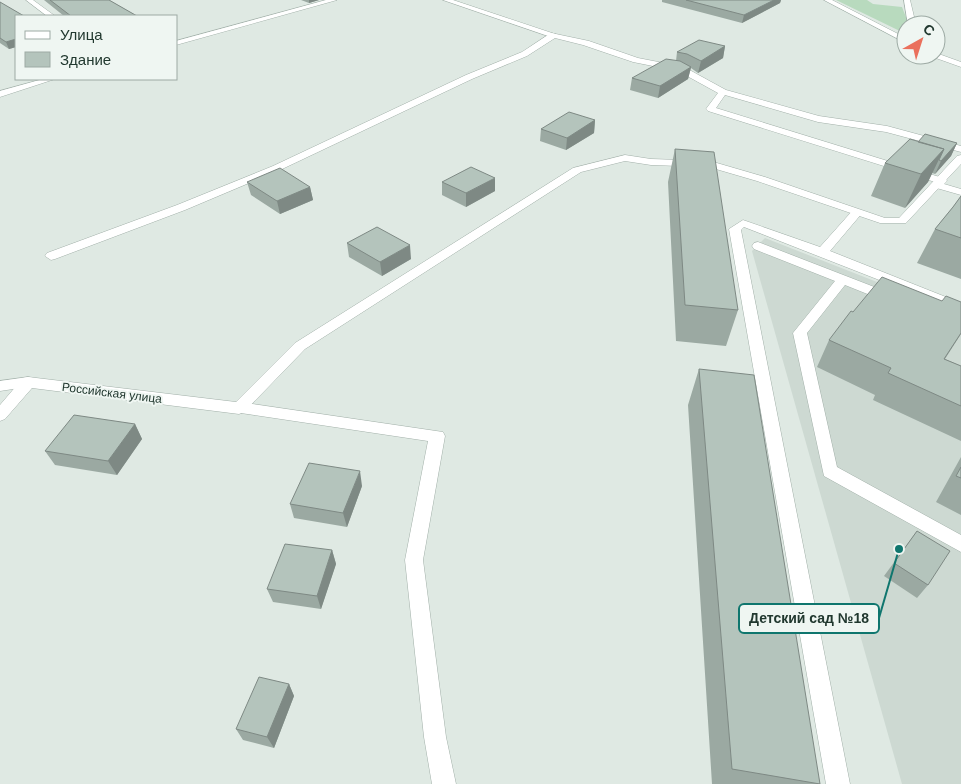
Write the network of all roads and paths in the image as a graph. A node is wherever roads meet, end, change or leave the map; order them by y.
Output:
1 (29, 0) edge
2 (334, 0) edge
3 (446, 0) edge
4 (827, 0) edge
5 (906, 0) edge
6 (50, 15) edge
7 (910, 15) edge
8 (554, 35) junction
9 (896, 35) edge
10 (178, 42) edge
11 (946, 59) edge
12 (961, 65) edge
13 (48, 80) edge
14 (722, 92) junction
15 (0, 94) edge
16 (961, 149) edge
17 (961, 158) edge
18 (939, 183) junction
19 (961, 192) edge
20 (857, 212) junction
21 (758, 246) dead end
22 (822, 252) junction
23 (51, 256) dead end
24 (843, 279) junction
25 (906, 304) edge
26 (961, 308) edge
27 (28, 382) junction
28 (0, 386) edge
29 (240, 408) junction
30 (0, 415) edge
31 (961, 544) edge
32 (444, 784) edge
33 (838, 784) edge

1 - 6 street
2 - 10 street
3 - 8 street
4 - 9 street
5 - 7 street
8 - 14 street
8 - 23 street
11 - 12 street
13 - 15 street
14 - 16 street
14 - 18 street
17 - 18 street
18 - 19 street
18 - 20 street
20 - 22 street
20 - 29 street
21 - 24 street
22 - 26 street
22 - 33 street
24 - 25 street
24 - 31 street
27 - 28 street, Российская улица
27 - 29 street, Российская улица
27 - 30 street
29 - 32 street, Российская улица

